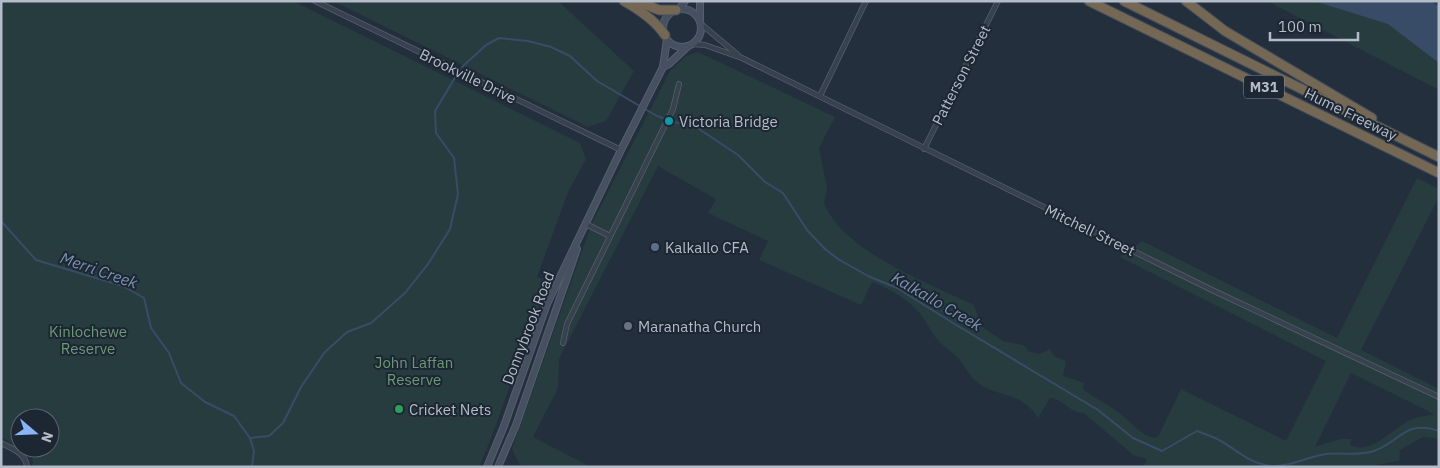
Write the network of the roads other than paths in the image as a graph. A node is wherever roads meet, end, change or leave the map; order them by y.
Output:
1 (315, 1) edge
2 (624, 1) edge
3 (637, 1) edge
4 (684, 1) edge
5 (700, 1) edge
6 (866, 1) edge
7 (998, 1) edge
8 (1089, 1) edge
9 (1124, 1) edge
10 (1186, 1) edge
11 (677, 10) junction
12 (700, 22) junction
13 (666, 37) junction
14 (690, 45) junction
15 (742, 58) junction
16 (664, 67) junction
17 (679, 84) dead end
18 (820, 96) junction
19 (924, 149) junction
20 (621, 150) junction
21 (1439, 157) edge
22 (1439, 173) edge
23 (585, 226) junction
24 (610, 236) junction
25 (563, 343) dead end
26 (1439, 397) edge
27 (1, 443) edge
28 (490, 459) junction
29 (501, 466) edge
30 (27, 467) edge
31 (487, 467) edge
32 (492, 467) edge

1 - 20 street, Brookville Drive
2 - 13 highway
3 - 11 highway
4 - 11 main road
5 - 12 main road
6 - 18 street
7 - 19 street, Patterson Street
8 - 22 highway, Hume Freeway / M31
9 - 21 highway, Hume Freeway / M31
10 - 21 highway
11 - 12 main road
11 - 13 main road
12 - 14 main road
12 - 15 street, Mitchell Street
13 - 14 main road
13 - 16 main road, Donnybrook Road
14 - 15 street, Mitchell Street
14 - 16 main road, Donnybrook Road
15 - 18 street, Mitchell Street
16 - 20 main road, Donnybrook Road
17 - 24 street
18 - 19 street, Mitchell Street
19 - 26 street, Mitchell Street
20 - 23 main road, Donnybrook Road
23 - 24 street
23 - 28 main road, Donnybrook Road
23 - 29 main road, Donnybrook Road
24 - 25 street
27 - 30 street
28 - 29 main road
28 - 31 main road, Donnybrook Road
28 - 32 main road

